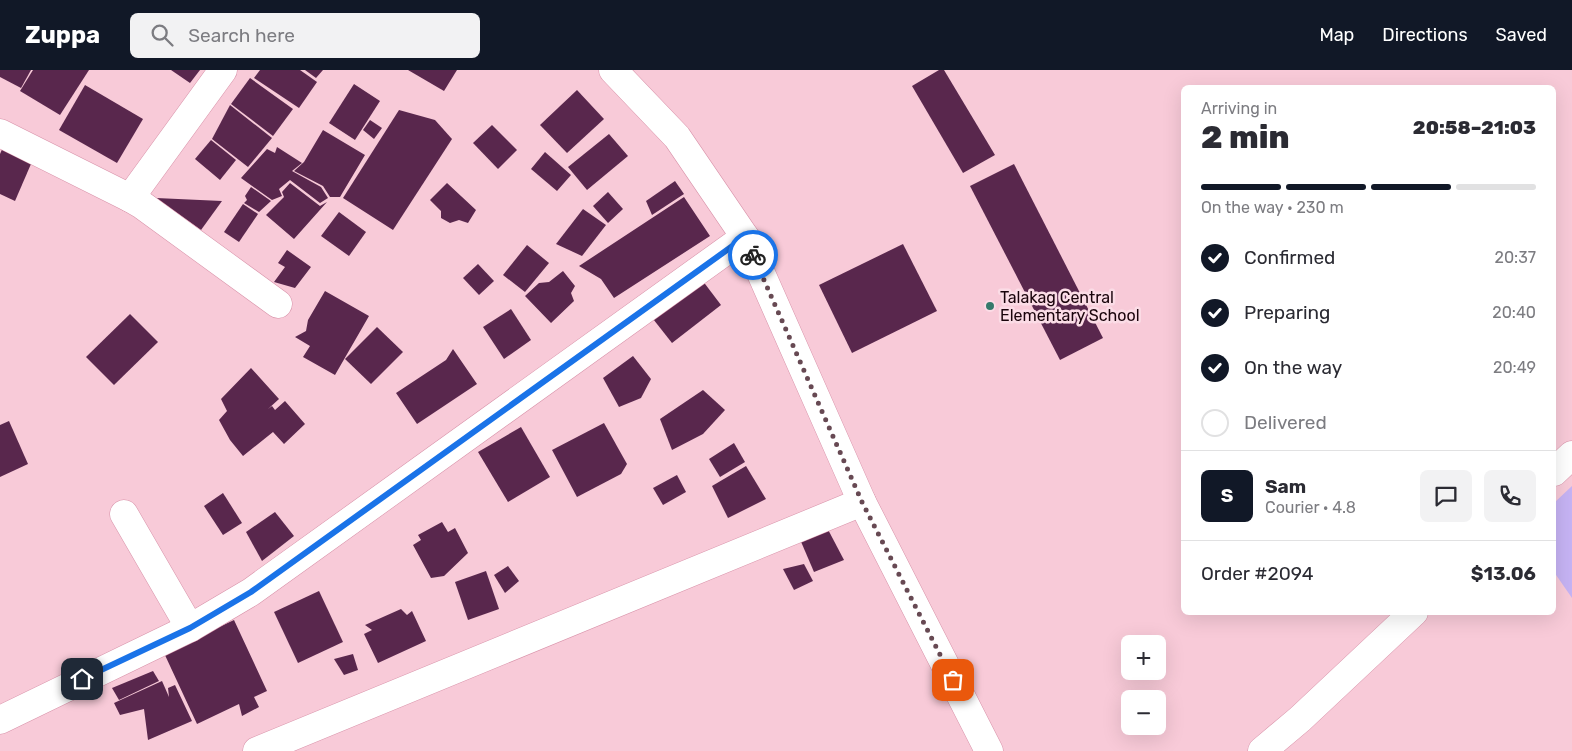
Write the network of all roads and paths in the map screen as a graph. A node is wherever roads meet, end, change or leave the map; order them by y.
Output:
1 (223, 70) edge
2 (613, 70) edge
3 (0, 133) edge
4 (130, 198) junction
5 (745, 237) junction
6 (278, 304) dead end
7 (1572, 455) edge
8 (1556, 470) edge
9 (862, 502) junction
10 (124, 514) dead end
11 (1411, 615) edge
12 (190, 628) junction
13 (0, 720) edge
14 (257, 751) edge
15 (989, 751) edge
16 (1262, 751) edge

1 - 4 street
2 - 5 street
3 - 4 street
4 - 6 street
5 - 9 street
5 - 12 street
7 - 8 street
9 - 14 street
9 - 15 street
10 - 12 street
11 - 16 street
12 - 13 street

